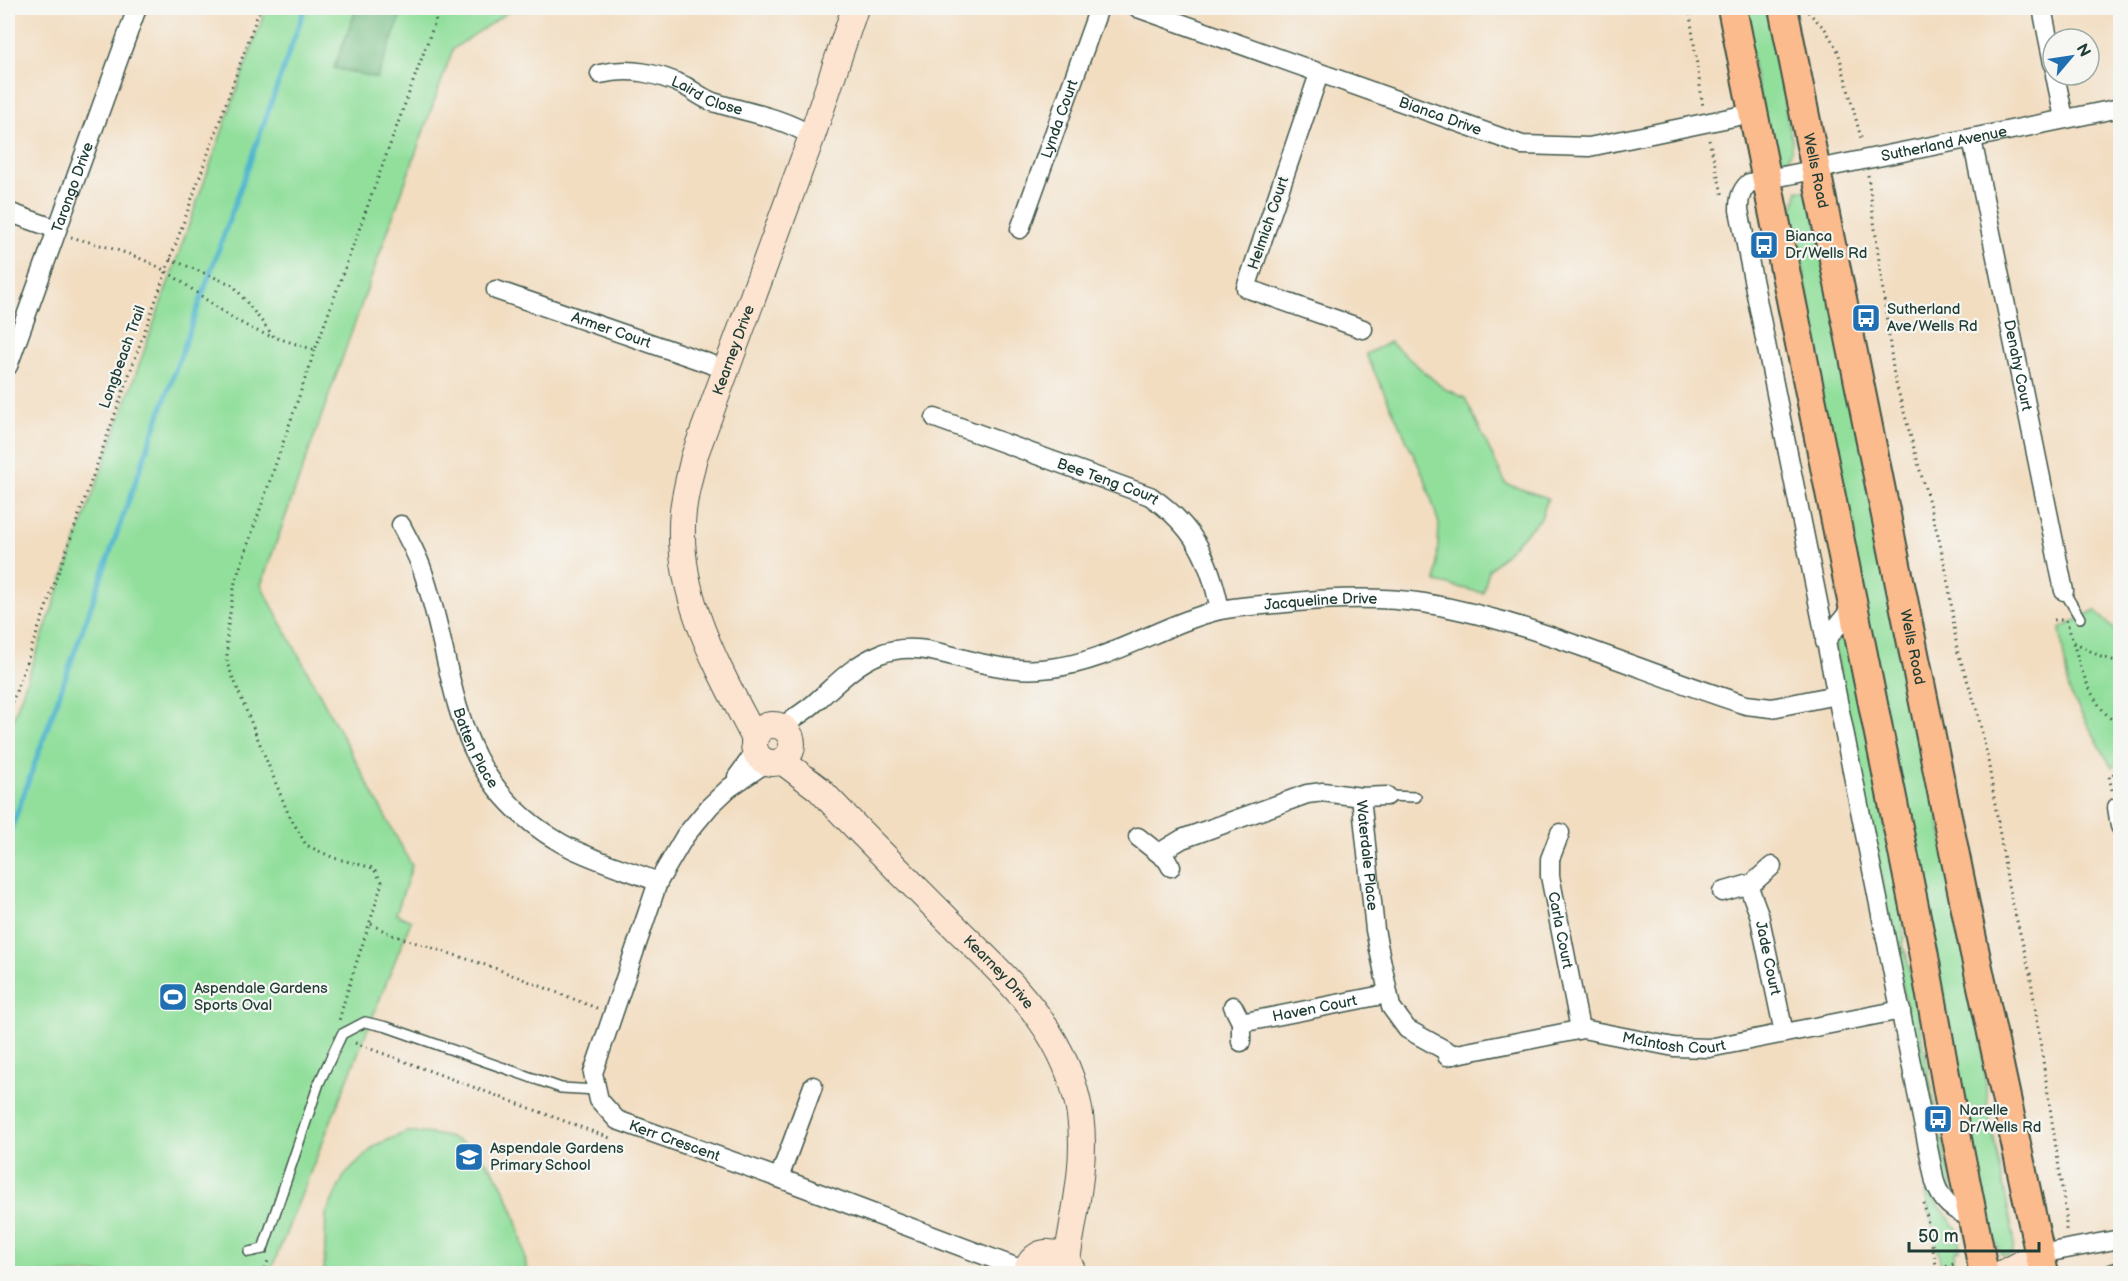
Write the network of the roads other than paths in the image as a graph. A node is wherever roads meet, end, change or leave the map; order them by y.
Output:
1 (137, 8) edge
2 (855, 8) edge
3 (1099, 8) edge
4 (1138, 8) edge
5 (1732, 8) edge
6 (2042, 8) edge
7 (1794, 11) edge
8 (2046, 27) edge
9 (600, 74) dead end
10 (1319, 74) junction
11 (2058, 87) edge
12 (2121, 108) edge
13 (1753, 113) junction
14 (2064, 118) junction
15 (812, 136) junction
16 (1972, 139) junction
17 (1816, 170) junction
18 (1766, 180) junction
19 (8, 212) edge
20 (56, 229) junction
21 (1020, 230) dead end
22 (496, 290) dead end
23 (1363, 329) dead end
24 (8, 366) edge
25 (725, 369) junction
26 (935, 418) dead end
27 (401, 525) dead end
28 (2064, 591) joint
29 (1853, 606) junction
30 (1220, 610) junction
31 (2080, 618) dead end
32 (1826, 642) junction
33 (1836, 695) junction
34 (774, 744) junction
35 (1387, 796) joint
36 (1416, 796) dead end
37 (1361, 797) junction
38 (2117, 807) road end
39 (2121, 826) edge
40 (1560, 833) dead end
41 (1138, 837) dead end
42 (1159, 853) junction
43 (1772, 866) dead end
44 (1171, 867) dead end
45 (658, 882) junction
46 (1748, 885) junction
47 (1722, 892) dead end
48 (1387, 994) junction
49 (1901, 1010) junction
50 (1580, 1029) junction
51 (1784, 1033) junction
52 (1241, 1042) dead end
53 (1450, 1056) joint
54 (813, 1086) dead end
55 (597, 1090) junction
56 (779, 1178) junction
57 (1972, 1218) junction
58 (2121, 1239) edge
59 (249, 1252) dead end
60 (2042, 1264) edge
61 (1046, 1265) edge
62 (2121, 1271) edge
63 (1984, 1274) edge
64 (2002, 1274) edge
65 (2111, 1274) edge

1 - 20 street, Tarongo Drive
2 - 15 street, Kearney Drive
3 - 21 street, Lynda Court
4 - 10 street, Bianca Drive
5 - 13 main road
6 - 8 street
7 - 17 main road, Wells Road
9 - 15 street, Laird Close
10 - 13 street, Bianca Drive
10 - 23 street, Helmich Court
11 - 14 street
12 - 14 street, Sutherland Avenue
13 - 18 main road
14 - 16 street, Sutherland Avenue
15 - 25 street, Kearney Drive
16 - 17 street, Sutherland Avenue
16 - 28 street, Denahy Court
17 - 18 street, Sutherland Avenue
17 - 60 main road, Wells Road
18 - 29 main road
18 - 32 street
19 - 20 street
20 - 24 street, Tarongo Drive
22 - 25 street, Armer Court
25 - 34 street, Kearney Drive
26 - 30 street, Bee Teng Court
27 - 45 street, Batten Place
28 - 31 lane
29 - 32 street
29 - 57 main road
30 - 33 street, Jacqueline Drive
30 - 34 street, Jacqueline Drive
32 - 33 street
33 - 49 street
34 - 45 street
34 - 61 street, Kearney Drive
35 - 36 lane
35 - 37 street
37 - 42 street, Waterdale Place
37 - 48 street, Waterdale Place
38 - 39 street
40 - 50 street, Carla Court
41 - 42 street
42 - 44 street
43 - 46 street
45 - 55 street
46 - 47 street
46 - 51 street, Jade Court
48 - 52 street, Haven Court
48 - 53 street, Waterdale Place
49 - 51 street, McIntosh Court
49 - 57 street
50 - 51 street, McIntosh Court
50 - 53 street, McIntosh Court
54 - 56 street
55 - 56 street, Kerr Crescent
55 - 59 lane
56 - 61 street, Kerr Crescent
57 - 63 main road
58 - 60 street
60 - 64 street
62 - 65 street

